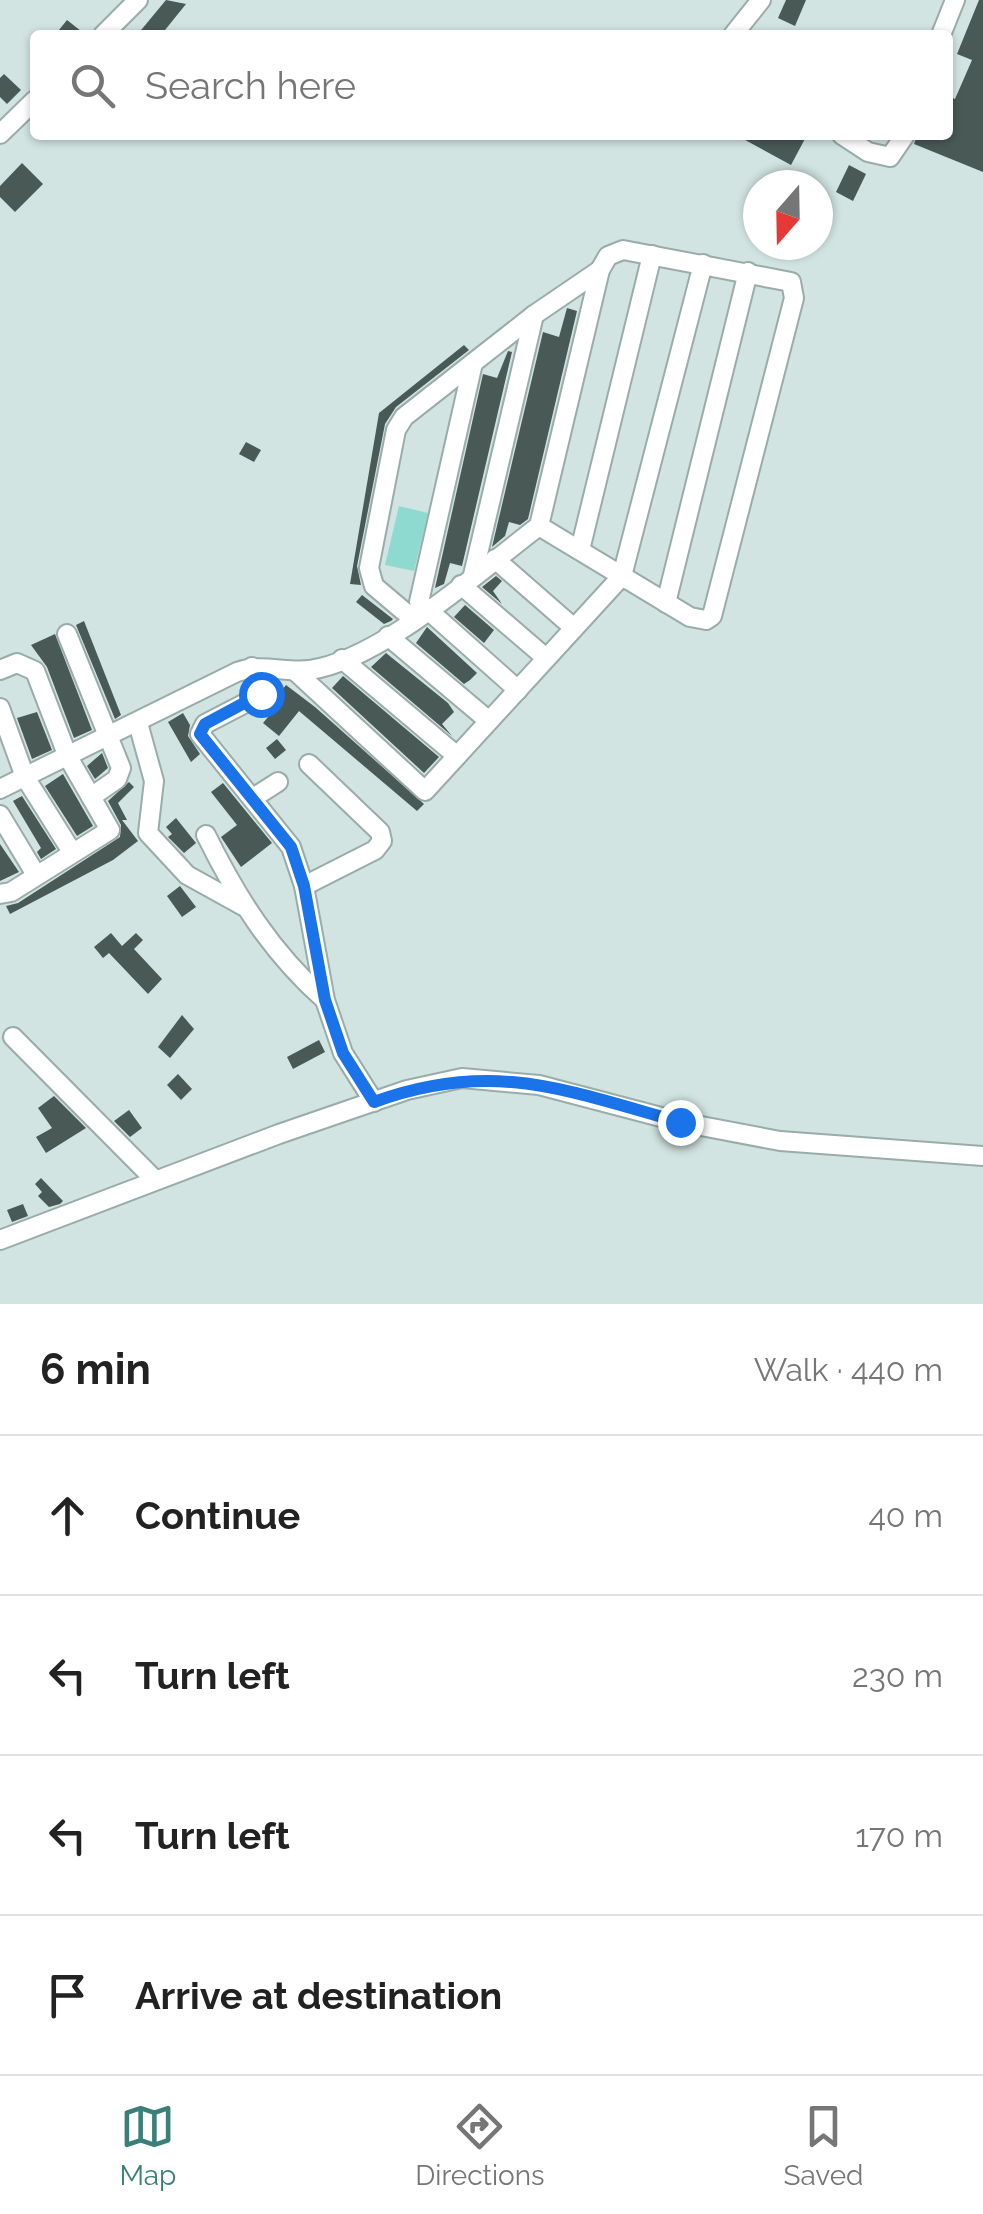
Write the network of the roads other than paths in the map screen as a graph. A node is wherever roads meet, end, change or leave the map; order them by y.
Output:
1 (138, 0) edge
2 (762, 0) edge
3 (955, 0) edge
4 (108, 30) edge
5 (737, 30) edge
6 (943, 30) edge
7 (30, 105) edge
8 (0, 134) edge
9 (850, 140) edge
10 (903, 140) edge
11 (652, 256) junction
12 (703, 264) junction
13 (600, 270) junction
14 (748, 272) junction
15 (534, 315) junction
16 (473, 363) junction
17 (539, 526) junction
18 (580, 550) junction
19 (495, 559) junction
20 (622, 576) junction
21 (467, 580) junction
22 (666, 602) junction
23 (419, 615) junction
24 (574, 628) junction
25 (67, 634) dead end
26 (388, 636) junction
27 (546, 658) junction
28 (342, 659) junction
29 (252, 667) junction
30 (0, 670) edge
31 (294, 671) junction
32 (518, 690) junction
33 (0, 708) edge
34 (489, 721) junction
35 (138, 723) junction
36 (110, 737) junction
37 (68, 756) junction
38 (457, 756) junction
39 (309, 764) dead end
40 (25, 777) junction
41 (278, 782) dead end
42 (0, 790) edge
43 (91, 797) junction
44 (253, 798) junction
45 (0, 816) edge
46 (206, 835) dead end
47 (72, 852) junction
48 (35, 873) junction
49 (304, 886) junction
50 (0, 894) edge
51 (243, 906) junction
52 (325, 1000) junction
53 (13, 1037) dead end
54 (374, 1102) junction
55 (983, 1156) edge
56 (155, 1180) junction
57 (0, 1240) edge

1 - 4 street
2 - 5 street
3 - 6 street
7 - 8 street
9 - 10 street
11 - 12 street
11 - 13 street
11 - 18 street
12 - 14 street
12 - 20 street
13 - 15 street
13 - 17 street
14 - 22 street
14 - 22 street
15 - 16 street
15 - 21 street
16 - 23 street
16 - 23 street
17 - 18 street
17 - 19 street
18 - 20 street
19 - 21 street
19 - 24 street
20 - 22 street
20 - 24 street
21 - 23 street
21 - 27 street
23 - 26 street
23 - 32 street
24 - 27 street
25 - 36 street
26 - 28 street
26 - 34 street
27 - 32 street
28 - 31 street
28 - 38 street
29 - 31 street
29 - 35 street
29 - 44 street
30 - 37 street
31 - 38 street
32 - 34 street
33 - 40 street
34 - 38 street
35 - 36 street
35 - 51 street
36 - 37 street
36 - 43 street
37 - 40 street
37 - 43 street
39 - 49 street
40 - 42 street
40 - 47 street
41 - 44 street
43 - 47 street
44 - 49 street
45 - 48 street
46 - 51 street
47 - 48 street
48 - 50 street
49 - 52 street
51 - 52 street
52 - 54 street
53 - 56 street
54 - 55 street
54 - 56 street
56 - 57 street

